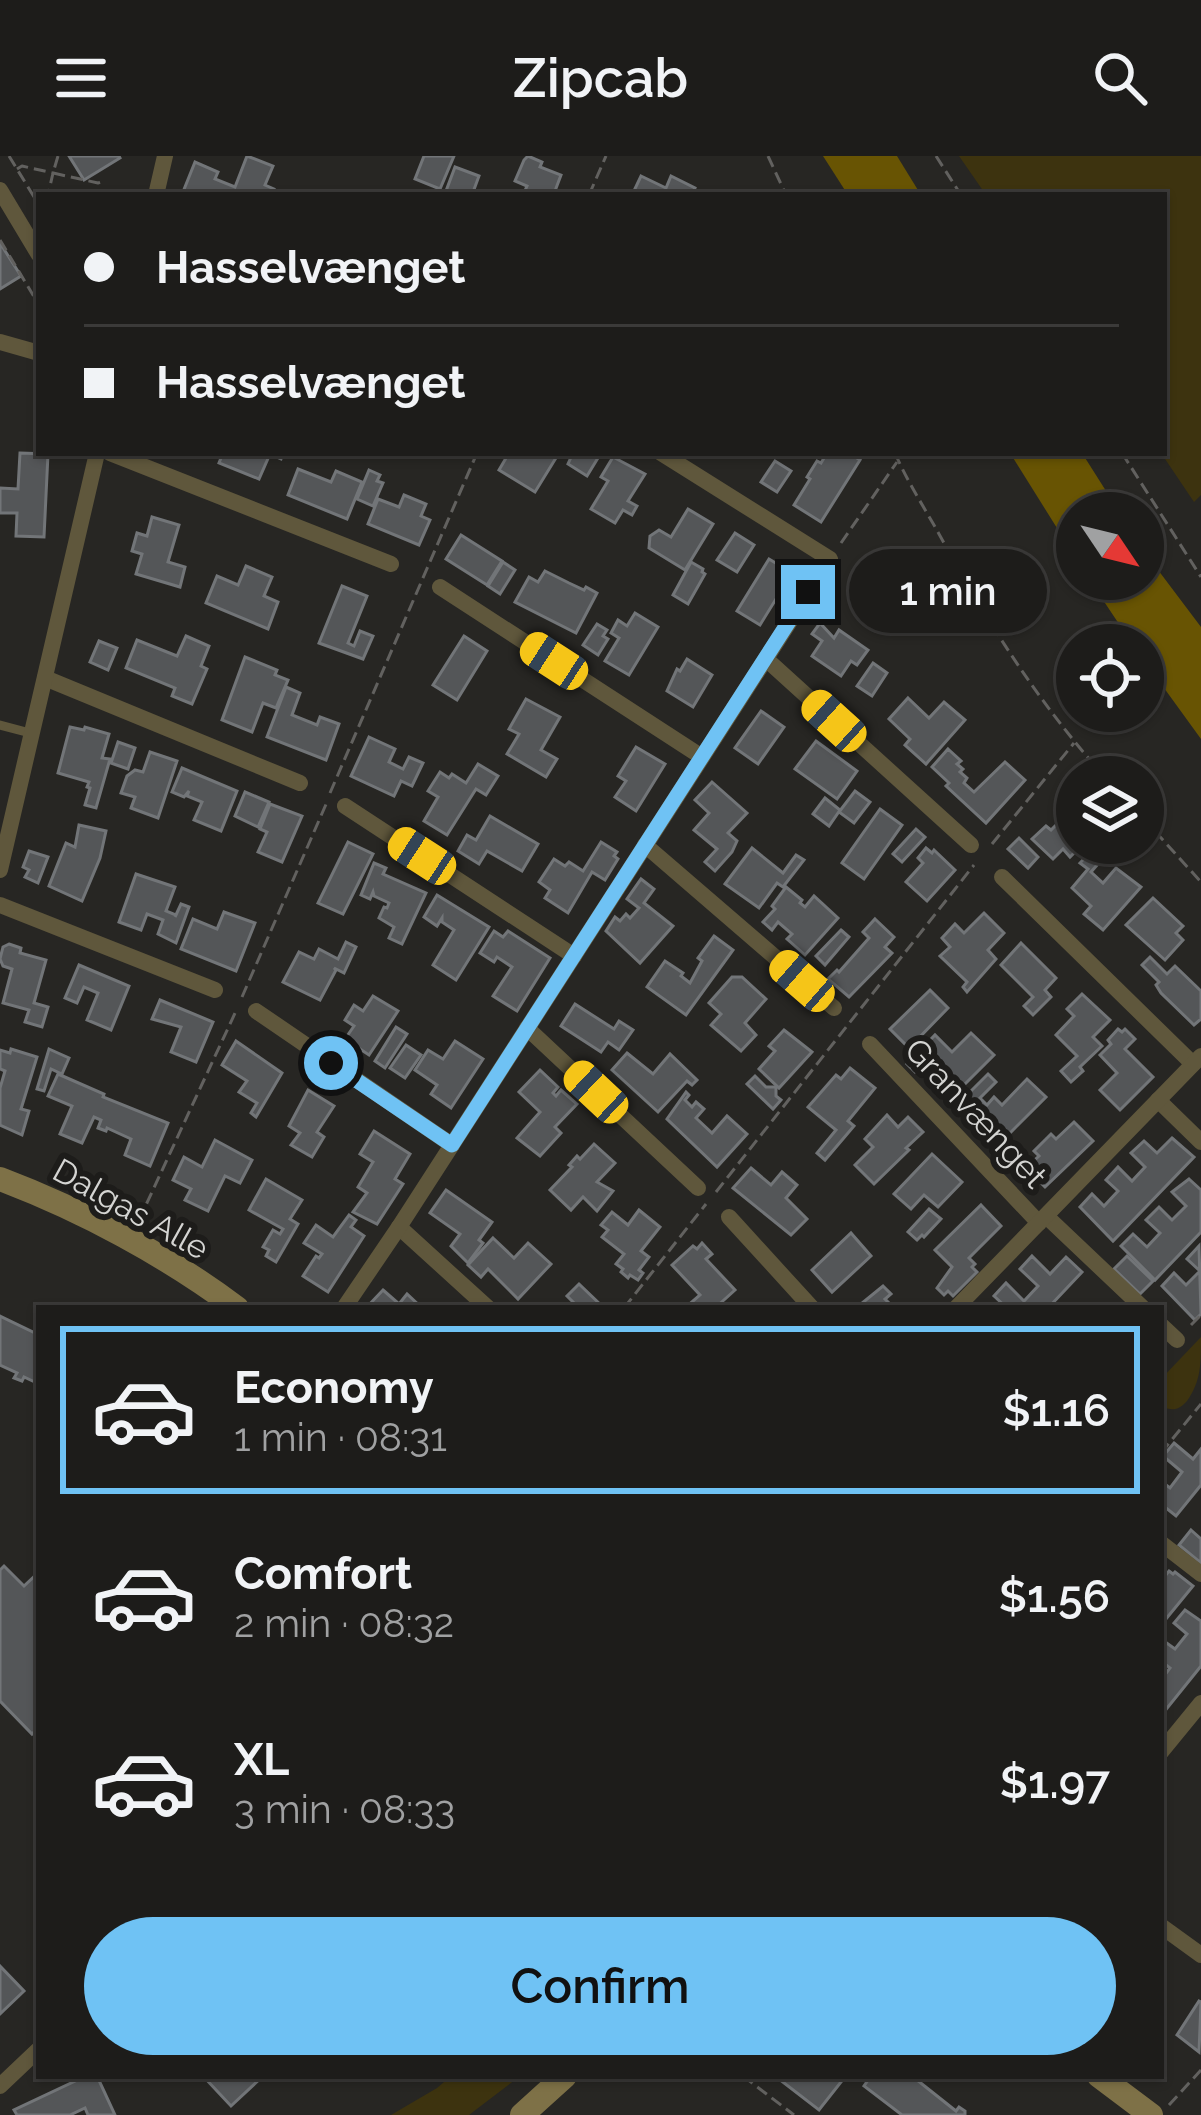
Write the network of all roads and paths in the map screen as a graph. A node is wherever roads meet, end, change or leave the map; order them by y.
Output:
1 (9, 156) edge
2 (58, 156) edge
3 (165, 156) edge
4 (606, 156) edge
5 (768, 156) edge
6 (936, 156) edge
7 (17, 170) junction
8 (53, 173) junction
9 (100, 182) dead end
10 (0, 190) edge
11 (49, 192) edge
12 (157, 192) edge
13 (590, 192) edge
14 (785, 192) edge
15 (959, 192) edge
16 (36, 200) edge
17 (0, 240) edge
18 (36, 250) edge
19 (36, 293) edge
20 (0, 342) edge
21 (36, 352) edge
22 (96, 456) edge
23 (118, 456) edge
24 (476, 456) edge
25 (666, 456) edge
26 (896, 456) edge
27 (1124, 456) edge
28 (898, 461) junction
29 (830, 559) junction
30 (391, 564) dead end
31 (1201, 577) edge
32 (440, 587) dead end
33 (766, 658) junction
34 (44, 678) junction
35 (0, 725) edge
36 (30, 733) junction
37 (1075, 743) junction
38 (1087, 756) edge
39 (702, 757) junction
40 (300, 783) dead end
41 (345, 806) dead end
42 (1164, 841) edge
43 (645, 845) junction
44 (971, 845) dead end
45 (0, 870) edge
46 (1002, 878) dead end
47 (1201, 882) edge
48 (0, 905) edge
49 (574, 956) junction
50 (215, 990) dead end
51 (834, 1008) dead end
52 (256, 1011) dead end
53 (850, 1022) junction
54 (527, 1028) junction
55 (870, 1044) joint
56 (1197, 1060) edge
57 (1158, 1100) junction
58 (1201, 1142) edge
59 (452, 1145) junction
60 (0, 1178) edge
61 (698, 1188) dead end
62 (729, 1217) dead end
63 (1042, 1219) junction
64 (399, 1227) junction
65 (129, 1240) junction
66 (227, 1305) edge
67 (346, 1305) edge
68 (485, 1305) edge
69 (626, 1305) edge
70 (809, 1305) edge
71 (959, 1305) edge
72 (1140, 1305) edge
73 (1164, 1328) edge
74 (1177, 1340) dead end
75 (1201, 1404) edge
76 (1164, 1449) edge
77 (1164, 1545) edge
78 (1201, 1574) edge
79 (1201, 1702) edge
80 (1164, 1747) edge
81 (1164, 1928) edge
82 (1201, 1955) edge
83 (36, 2052) edge
84 (1201, 2070) edge
85 (562, 2079) edge
86 (747, 2079) edge
87 (1103, 2079) edge
88 (0, 2086) edge
89 (522, 2115) edge
90 (794, 2115) edge
91 (1155, 2115) edge

1 - 7 path
2 - 8 path
3 - 12 street
4 - 13 path
5 - 14 path
6 - 15 path
7 - 8 path
7 - 16 path
8 - 9 path
8 - 11 path
10 - 18 street
17 - 19 path
20 - 21 street
22 - 34 street
23 - 30 street
24 - 65 path
25 - 29 street
26 - 28 path
27 - 31 path
28 - 29 path
28 - 37 path
29 - 33 street
32 - 39 street
33 - 39 street
33 - 44 street
34 - 36 street
34 - 40 street
35 - 36 lane
36 - 45 street
37 - 38 path
37 - 53 path
39 - 43 street
41 - 49 street
42 - 47 path
43 - 49 street
43 - 51 street
46 - 56 street, Granvænget
48 - 50 street
49 - 54 street
52 - 59 street
53 - 55 path
53 - 69 path
54 - 59 street
54 - 61 street
55 - 63 street, Granvænget
56 - 57 street, Granvænget
57 - 58 street
57 - 63 street, Granvænget
59 - 64 street
60 - 65 street, Dalgas Alle
62 - 70 street
63 - 71 street, Granvænget
63 - 72 street, Granvænget
64 - 67 street
64 - 68 street
65 - 66 street, Dalgas Alle
73 - 74 street
75 - 76 path
77 - 78 street
79 - 80 street
81 - 82 street
83 - 88 street
84 - 91 path
85 - 89 street
86 - 90 path
87 - 91 street

